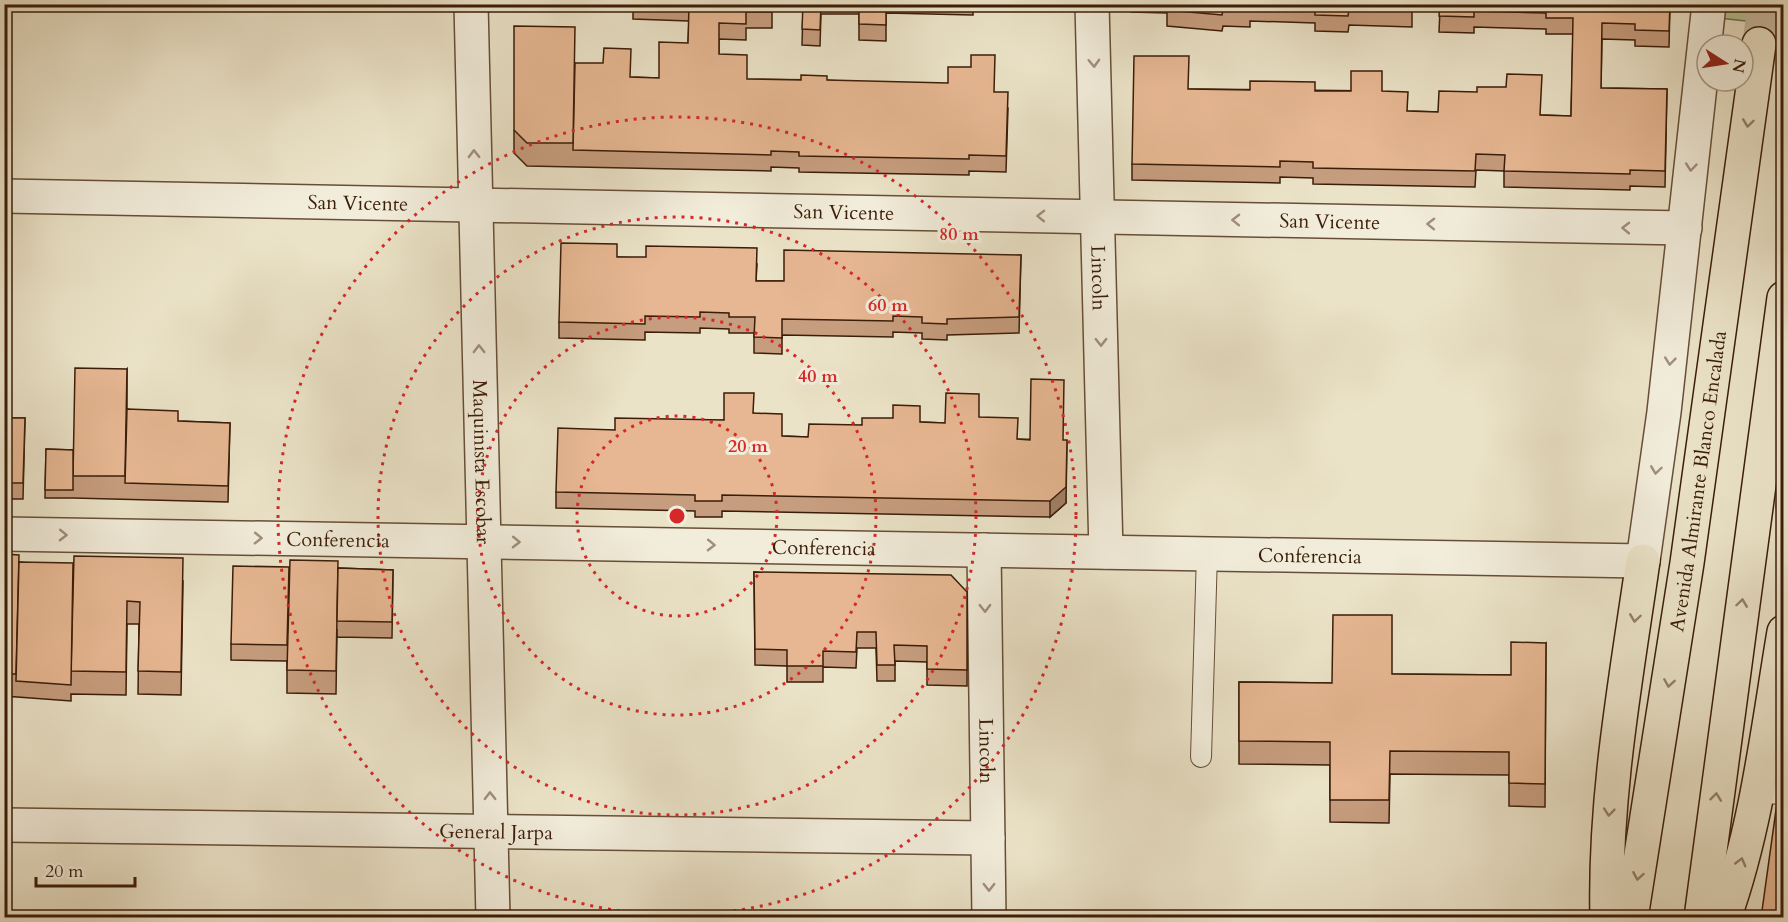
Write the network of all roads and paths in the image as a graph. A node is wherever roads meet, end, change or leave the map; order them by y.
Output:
1 (471, 4) edge
2 (1092, 4) edge
3 (1709, 4) edge
4 (1759, 44) tunnel mouth
5 (4, 196) edge
6 (476, 205) junction
7 (1098, 217) junction
8 (1685, 228) junction
9 (1784, 298) edge
10 (4, 534) edge
11 (484, 542) junction
12 (984, 550) junction
13 (1106, 552) junction
14 (1207, 553) junction
15 (1643, 561) junction
16 (1784, 632) edge
17 (1201, 757) dead end
18 (1770, 794) edge
19 (4, 825) edge
20 (491, 833) junction
21 (988, 838) junction
22 (493, 918) edge
23 (989, 918) edge
24 (1607, 918) edge
25 (1631, 918) edge
26 (1701, 918) edge
27 (1724, 918) edge

6 -> 1 street, Maquinista Escobar
2 -> 7 street, Lincoln
3 -> 8 street
4 -> 25 main road, Avenida Almirante Blanco Encalada
5 - 6 street, San Vicente
7 -> 6 street, San Vicente
11 -> 6 street, Maquinista Escobar
8 -> 7 street, San Vicente
7 -> 13 street, Lincoln
8 -> 15 street
26 -> 9 main road
10 -> 11 street, Conferencia
11 -> 12 street, Conferencia
20 -> 11 street, Maquinista Escobar
12 - 13 street, Conferencia
12 -> 21 street, Lincoln
13 - 14 street, Conferencia
14 - 15 street, Conferencia
14 - 17 lane
15 -> 24 main road
16 - 18 main road
27 -> 18 main road
19 - 20 street, General Jarpa
20 - 21 street, General Jarpa
20 - 22 street, Maquinista Escobar
21 -> 23 street, Lincoln

